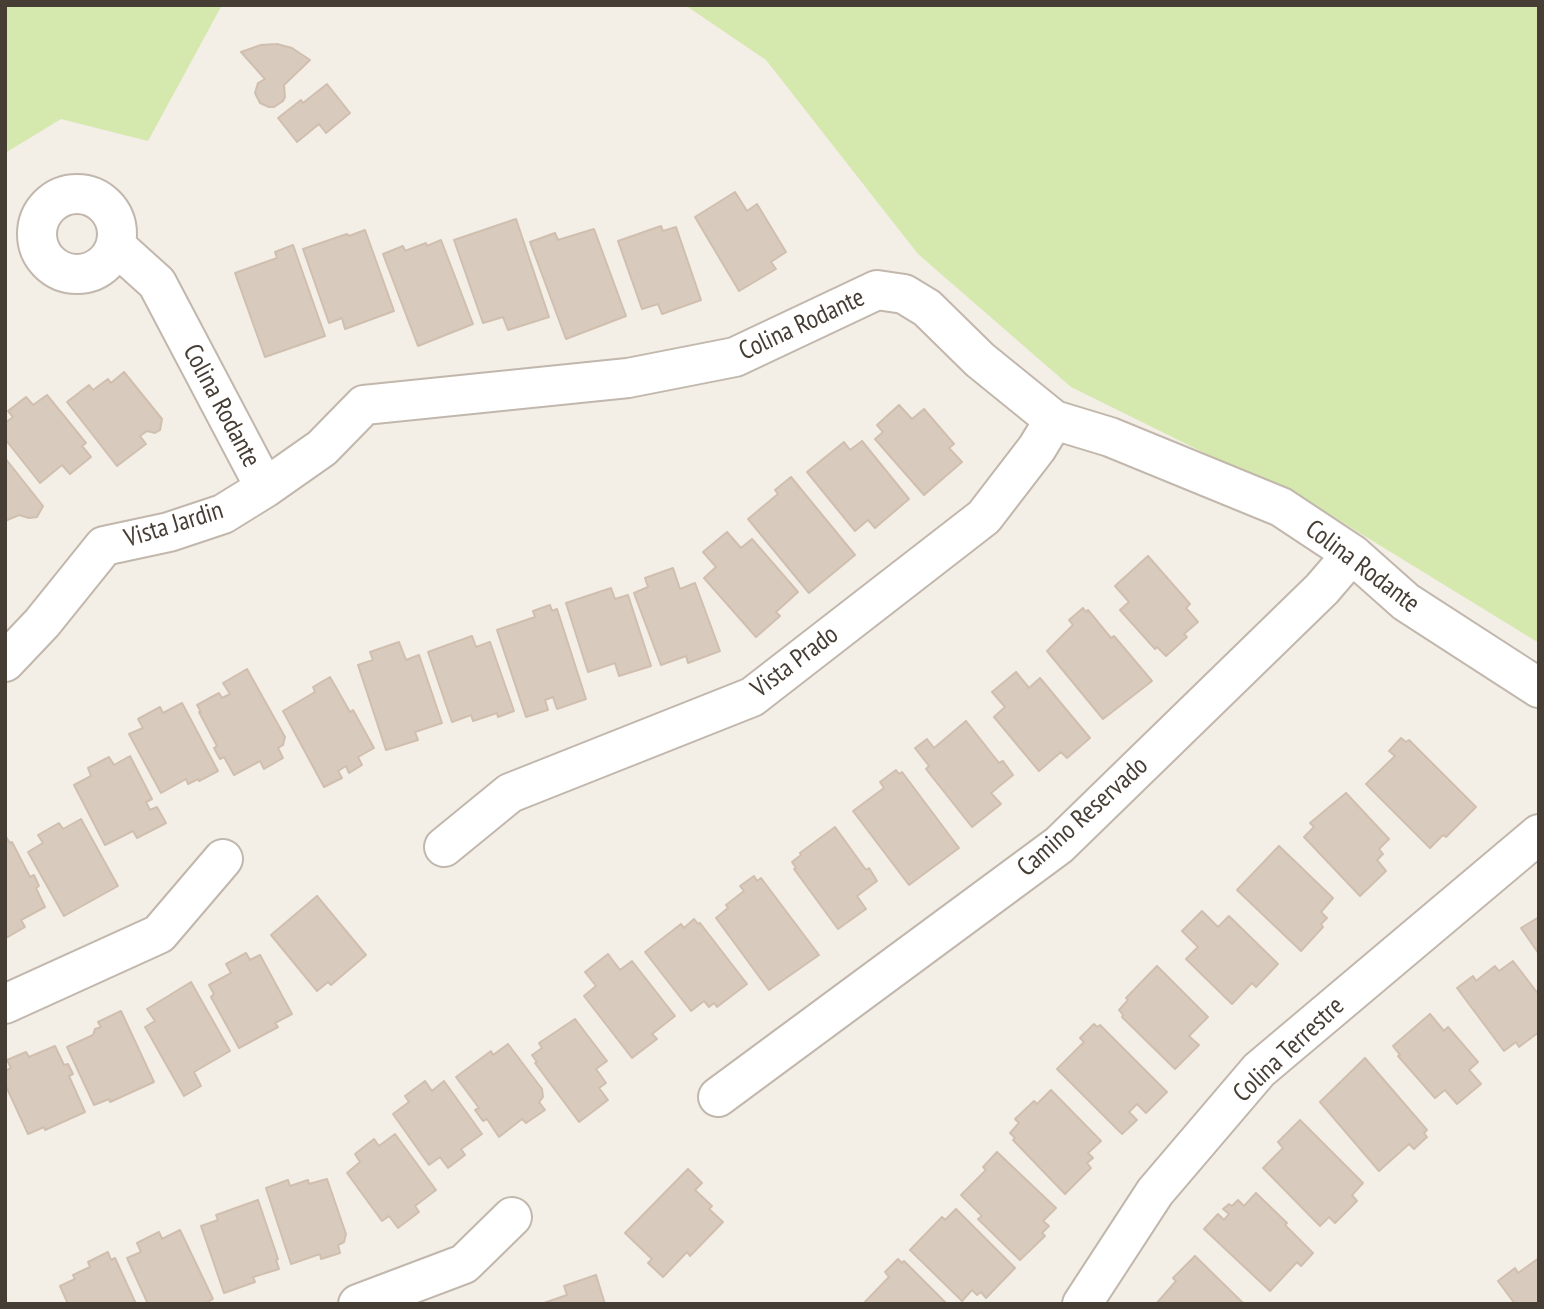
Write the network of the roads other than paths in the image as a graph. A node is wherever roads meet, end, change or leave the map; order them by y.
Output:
1 (116, 246) dead end
2 (1054, 419) junction
3 (265, 488) junction
4 (1352, 554) junction
5 (5, 662) edge
6 (1539, 688) edge
7 (1539, 834) edge
8 (444, 847) dead end
9 (223, 859) dead end
10 (5, 1004) edge
11 (718, 1097) dead end
12 (512, 1217) dead end
13 (358, 1304) edge
14 (1082, 1304) edge

1 - 3 street, Colina Rodante
2 - 3 street, Colina Rodante
2 - 4 street, Colina Rodante
2 - 8 street, Vista Prado
3 - 5 street, Vista Jardin
4 - 6 street, Colina Rodante
4 - 11 street, Camino Reservado
7 - 14 street, Colina Terrestre
9 - 10 street
12 - 13 street

